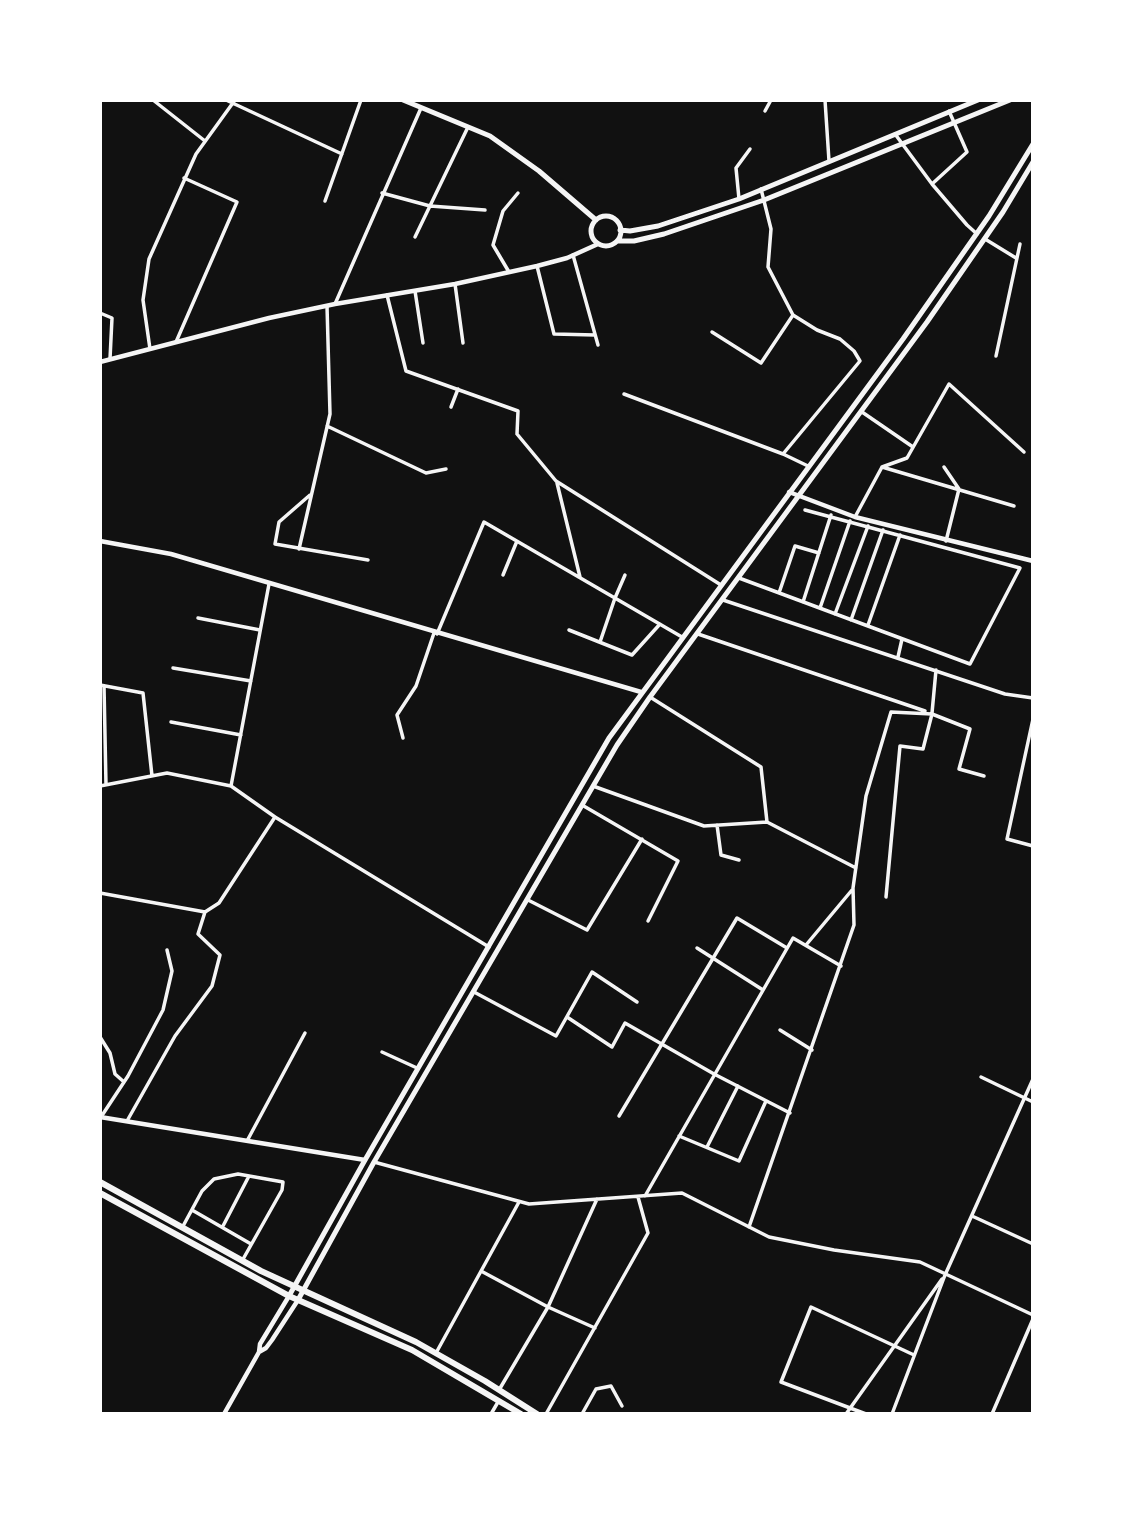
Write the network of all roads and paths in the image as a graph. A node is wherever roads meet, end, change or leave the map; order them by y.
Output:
1 (153, 100) edge
2 (226, 100) edge
3 (362, 100) edge
4 (403, 100) edge
5 (771, 100) edge
6 (825, 100) edge
7 (978, 100) edge
8 (1010, 100) edge
9 (233, 102) edge
10 (421, 108) junction
11 (765, 111) dead end
12 (949, 111) junction
13 (954, 122) junction
14 (468, 127) junction
15 (895, 134) junction
16 (205, 141) junction
17 (902, 143) junction
18 (1033, 144) edge
19 (750, 149) dead end
20 (342, 154) junction
21 (1033, 162) edge
22 (829, 163) junction
23 (184, 178) junction
24 (932, 184) junction
25 (761, 189) junction
26 (382, 193) junction
27 (518, 193) dead end
28 (739, 198) junction
29 (764, 200) junction
30 (325, 201) dead end
31 (430, 206) junction
32 (485, 210) dead end
33 (596, 220) junction
34 (620, 230) junction
35 (977, 234) junction
36 (415, 237) dead end
37 (985, 239) junction
38 (617, 241) junction
39 (598, 244) junction
40 (1020, 244) dead end
41 (573, 255) junction
42 (1017, 258) junction
43 (537, 266) junction
44 (509, 272) junction
45 (455, 284) junction
46 (415, 291) junction
47 (387, 295) junction
48 (335, 304) junction
49 (327, 306) junction
50 (100, 313) edge
51 (793, 315) junction
52 (712, 332) dead end
53 (595, 335) junction
54 (176, 342) junction
55 (423, 342) dead end
56 (463, 343) dead end
57 (598, 345) dead end
58 (150, 349) junction
59 (996, 356) dead end
60 (110, 359) junction
61 (100, 362) edge
62 (458, 389) junction
63 (624, 394) dead end
64 (451, 407) dead end
65 (862, 412) junction
66 (327, 426) junction
67 (913, 447) junction
68 (1024, 452) dead end
69 (783, 454) junction
70 (808, 467) junction
71 (882, 467) junction
72 (944, 467) dead end
73 (446, 469) dead end
74 (1033, 469) edge
75 (1033, 474) edge
76 (556, 481) junction
77 (959, 489) junction
78 (789, 492) junction
79 (312, 494) junction
80 (799, 496) junction
81 (1014, 506) dead end
82 (805, 510) dead end
83 (831, 515) junction
84 (853, 519) junction
85 (868, 526) junction
86 (883, 530) junction
87 (900, 535) junction
88 (100, 541) edge
89 (517, 541) junction
90 (946, 541) junction
91 (299, 549) junction
92 (819, 553) junction
93 (368, 560) dead end
94 (1033, 561) edge
95 (503, 575) dead end
96 (625, 575) dead end
97 (581, 578) junction
98 (739, 578) junction
99 (269, 584) junction
100 (721, 585) junction
101 (779, 593) junction
102 (615, 598) junction
103 (723, 600) junction
104 (803, 602) junction
105 (820, 608) junction
106 (835, 614) junction
107 (198, 618) dead end
108 (851, 620) junction
109 (660, 624) junction
110 (867, 626) junction
111 (569, 629) dead end
112 (260, 630) junction
113 (435, 633) junction
114 (698, 634) junction
115 (682, 638) junction
116 (902, 639) junction
117 (600, 642) junction
118 (898, 657) junction
119 (173, 668) dead end
120 (936, 670) junction
121 (251, 681) junction
122 (102, 685) edge
123 (641, 692) junction
124 (650, 697) junction
125 (1033, 698) edge
126 (932, 714) junction
127 (1033, 719) edge
128 (171, 722) dead end
129 (241, 735) junction
130 (403, 738) dead end
131 (152, 776) junction
132 (984, 776) dead end
133 (106, 785) junction
134 (100, 786) edge
135 (231, 786) junction
136 (593, 786) junction
137 (582, 806) junction
138 (275, 817) junction
139 (767, 822) junction
140 (717, 825) junction
141 (642, 839) junction
142 (1033, 846) edge
143 (739, 860) dead end
144 (856, 868) junction
145 (853, 888) junction
146 (100, 893) edge
147 (886, 897) dead end
148 (527, 900) junction
149 (205, 912) junction
150 (648, 920) dead end
151 (806, 945) junction
152 (489, 947) junction
153 (697, 948) dead end
154 (787, 948) junction
155 (167, 950) dead end
156 (713, 958) junction
157 (841, 966) junction
158 (763, 990) junction
159 (474, 992) junction
160 (637, 1002) dead end
161 (567, 1017) junction
162 (780, 1030) dead end
163 (305, 1032) dead end
164 (100, 1037) edge
165 (663, 1043) junction
166 (812, 1050) junction
167 (382, 1052) dead end
168 (419, 1069) junction
169 (714, 1074) junction
170 (981, 1077) dead end
171 (1033, 1079) edge
172 (124, 1082) junction
173 (738, 1086) junction
174 (1025, 1098) junction
175 (766, 1101) junction
176 (1033, 1102) edge
177 (790, 1113) junction
178 (619, 1116) dead end
179 (100, 1117) edge
180 (127, 1121) junction
181 (679, 1136) junction
182 (247, 1141) junction
183 (707, 1147) junction
184 (365, 1160) junction
185 (374, 1162) junction
186 (249, 1176) junction
187 (100, 1182) edge
188 (100, 1193) edge
189 (638, 1196) junction
190 (645, 1196) junction
191 (597, 1199) junction
192 (519, 1202) junction
193 (192, 1210) junction
194 (972, 1216) junction
195 (223, 1226) junction
196 (750, 1227) junction
197 (183, 1228) junction
198 (251, 1244) junction
199 (1033, 1244) edge
200 (242, 1261) junction
201 (481, 1270) junction
202 (945, 1275) junction
203 (295, 1287) junction
204 (303, 1291) junction
205 (289, 1296) junction
206 (298, 1300) junction
207 (548, 1307) junction
208 (1033, 1317) edge
209 (595, 1328) junction
210 (893, 1346) junction
211 (259, 1352) junction
212 (436, 1353) junction
213 (914, 1355) junction
214 (499, 1390) junction
215 (499, 1400) junction
216 (622, 1406) dead end
217 (850, 1407) junction
218 (224, 1414) edge
219 (491, 1414) edge
220 (521, 1414) edge
221 (537, 1414) edge
222 (546, 1414) edge
223 (582, 1414) edge
224 (846, 1414) edge
225 (866, 1414) edge
226 (892, 1414) edge
227 (992, 1414) edge

1 - 16 street
2 - 9 street
3 - 20 street
4 - 10 main road
5 - 11 street
6 - 22 street
7 - 12 main road
8 - 13 main road
9 - 16 street
9 - 20 street
10 - 14 main road
10 - 26 street
12 - 13 street
12 - 15 main road
13 - 17 main road
13 - 24 street
14 - 31 street
14 - 33 main road
15 - 17 street
15 - 22 main road
16 - 23 street
17 - 24 street
17 - 29 main road
18 - 35 main road
19 - 28 street
20 - 30 street
21 - 37 main road
22 - 25 main road
23 - 54 street
23 - 58 street
24 - 35 street
25 - 28 main road
25 - 29 street
26 - 31 street
26 - 48 street
27 - 44 street
28 - 34 main road
29 - 38 main road
29 - 51 street
31 - 32 street
31 - 36 street
33 - 34 main road
33 - 39 main road
34 - 38 main road
35 - 70 main road
37 - 42 street
37 - 65 main road
38 - 39 main road
39 - 41 street
40 - 42 street
41 - 43 street
41 - 53 street
42 - 59 street
43 - 44 street
43 - 53 street
44 - 45 street
45 - 46 street
45 - 56 street
46 - 47 street
46 - 55 street
47 - 48 street
47 - 62 street
48 - 49 street
49 - 54 street
49 - 66 street
50 - 60 street
51 - 52 street
51 - 69 street
53 - 57 street
54 - 58 street
58 - 60 street
60 - 61 street
62 - 64 street
62 - 76 street
63 - 69 street
65 - 67 street
65 - 80 main road
66 - 73 street
66 - 79 street
67 - 68 street
67 - 71 street
69 - 70 street
70 - 78 main road
71 - 77 street
71 - 84 street
72 - 77 street
74 - 75 street
76 - 97 street
76 - 100 street
77 - 81 street
77 - 90 street
78 - 80 street
78 - 100 main road
79 - 91 street
79 - 91 street
80 - 84 street
80 - 98 main road
82 - 83 street
83 - 84 street
83 - 92 street
84 - 85 street
84 - 90 street
84 - 105 street
85 - 86 street
85 - 106 street
86 - 87 street
86 - 108 street
87 - 110 street
87 - 116 street
88 - 99 street
89 - 95 street
89 - 97 street
89 - 113 street
90 - 94 street
91 - 93 street
92 - 101 street
92 - 104 street
96 - 102 street
97 - 102 street
98 - 101 street
98 - 103 main road
99 - 112 street
99 - 113 street
100 - 115 main road
101 - 104 street
102 - 109 street
102 - 117 street
103 - 114 main road
103 - 118 street
104 - 105 street
105 - 106 street
106 - 108 street
107 - 112 street
108 - 110 street
109 - 115 street
109 - 117 street
110 - 116 street
111 - 117 street
112 - 121 street
113 - 123 street
113 - 130 street
114 - 124 main road
114 - 126 street
115 - 123 main road
116 - 118 street
118 - 120 street
119 - 121 street
120 - 125 street
120 - 126 street
121 - 129 street
122 - 131 street
122 - 133 street
123 - 152 main road
124 - 136 main road
124 - 139 street
126 - 132 street
126 - 144 street
126 - 147 street
127 - 142 street
128 - 129 street
129 - 135 street
131 - 133 street
131 - 135 street
133 - 134 street
135 - 138 street
136 - 137 main road
136 - 140 street
137 - 141 street
137 - 148 main road
138 - 149 street
138 - 152 street
139 - 140 street
139 - 144 street
140 - 143 street
141 - 148 street
141 - 150 street
144 - 145 street
145 - 151 street
145 - 157 street
146 - 149 street
148 - 159 main road
149 - 180 street
151 - 154 street
151 - 157 street
152 - 168 main road
153 - 156 street
154 - 156 street
154 - 158 street
155 - 172 street
156 - 158 street
156 - 165 street
157 - 166 street
158 - 169 street
159 - 161 street
159 - 185 main road
160 - 161 street
161 - 165 street
162 - 166 street
163 - 182 street
164 - 172 street
165 - 169 street
165 - 178 street
166 - 177 street
167 - 168 street
168 - 184 main road
169 - 173 street
169 - 181 street
170 - 174 street
171 - 174 street
172 - 179 street
173 - 175 street
173 - 183 street
174 - 176 street
174 - 194 street
175 - 177 street
175 - 183 street
177 - 196 street
179 - 180 street
180 - 182 street
181 - 183 street
181 - 190 street
182 - 184 street
184 - 203 main road
185 - 192 street
185 - 204 main road
186 - 193 street
186 - 195 street
186 - 198 street
187 - 197 highway
188 - 205 highway
189 - 190 street
189 - 191 street
189 - 209 street
190 - 196 street
191 - 192 street
191 - 207 street
192 - 201 street
193 - 195 street
193 - 197 street
194 - 199 street
194 - 202 street
195 - 198 street
196 - 202 street
197 - 200 highway
198 - 200 street
200 - 203 highway
201 - 207 street
201 - 212 street
202 - 208 street
202 - 210 street
202 - 213 street
203 - 204 highway
203 - 205 main road
204 - 206 main road
204 - 212 highway
205 - 206 highway
205 - 211 street
206 - 211 street
206 - 215 highway
207 - 209 street
207 - 214 street
208 - 227 street
209 - 222 street
210 - 213 street
210 - 217 street
210 - 217 street
211 - 218 street
212 - 214 highway
213 - 226 street
214 - 221 highway
215 - 219 street
215 - 220 highway
216 - 223 street
217 - 224 street
217 - 225 street

